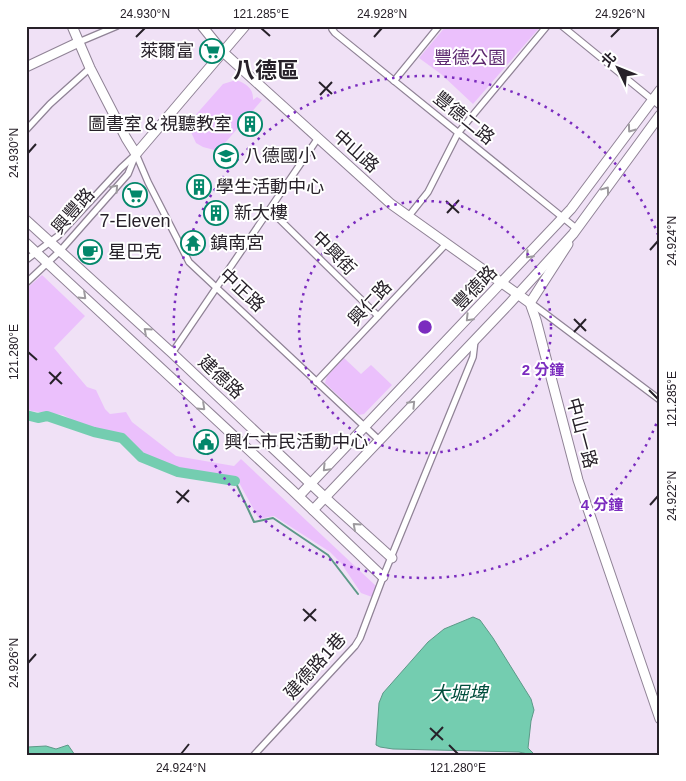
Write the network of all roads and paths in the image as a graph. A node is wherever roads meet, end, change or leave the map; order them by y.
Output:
1 (72, 26) edge
2 (117, 26) edge
3 (202, 26) edge
4 (245, 26) edge
5 (439, 26) edge
6 (546, 26) edge
7 (562, 26) edge
8 (108, 28) edge
9 (332, 28) edge
10 (80, 42) junction
11 (224, 52) junction
12 (26, 67) edge
13 (90, 68) junction
14 (394, 80) junction
15 (660, 90) edge
16 (652, 100) junction
17 (660, 106) edge
18 (660, 115) edge
19 (26, 130) edge
20 (458, 133) junction
21 (318, 138) junction
22 (136, 154) junction
23 (270, 210) junction
24 (408, 217) junction
25 (564, 218) junction
26 (26, 220) edge
27 (575, 231) junction
28 (50, 242) junction
29 (26, 243) edge
30 (446, 244) junction
31 (60, 251) junction
32 (36, 252) junction
33 (26, 260) edge
34 (47, 263) junction
35 (26, 282) edge
36 (503, 283) junction
37 (216, 288) junction
38 (518, 294) junction
39 (530, 302) junction
40 (378, 316) junction
41 (476, 338) junction
42 (172, 353) junction
43 (316, 382) junction
44 (660, 400) edge
45 (365, 427) junction
46 (379, 440) junction
47 (311, 484) junction
48 (299, 496) junction
49 (325, 497) junction
50 (313, 510) junction
51 (392, 558) junction
52 (383, 577) junction
53 (653, 697) junction
54 (660, 710) edge
55 (660, 719) edge
56 (254, 755) edge

1 - 10 main road, 中正路
2 - 8 street
3 - 11 main road, 中山路
4 - 11 main road, 興豐路
5 - 14 street
6 - 20 street
7 - 16 street
8 - 10 street
9 - 14 street, 豐德二路
10 - 12 main road
10 - 13 main road, 中正路
11 - 21 main road, 中山路
11 - 22 main road, 興豐路
13 - 19 street
13 - 22 main road, 中正路
14 - 20 street, 豐德二路
15 - 16 main road, 豐德路
16 - 17 street
16 -> 25 main road, 豐德路
27 -> 18 main road, 豐德路
20 - 24 street
20 - 25 street, 豐德二路
21 - 23 street
21 - 24 main road, 中山路
22 - 28 street, 興豐路
31 -> 22 street, 興豐路
22 - 37 street, 中正路
23 - 37 street
23 - 40 street, 中興街
24 - 30 main road, 中山路
25 - 27 street, 豐德二路
25 -> 36 main road, 豐德路
26 - 28 main road, 建德路
27 - 38 main road, 豐德路
27 - 39 main road
28 - 31 main road, 建德路
28 - 32 street, 興豐路
29 - 32 main road, 建德路
30 - 36 main road, 中山路
30 - 40 street, 興仁路
31 - 34 street, 興豐路
42 -> 31 main road, 建德路
32 - 33 street, 興豐路
32 - 34 main road, 建德路
34 - 35 street, 興豐路
34 -> 48 main road, 建德路
36 - 38 main road
36 -> 45 main road, 豐德路
37 - 42 street
37 - 43 street, 中正路
38 - 39 main road
38 - 41 main road, 豐德路
39 - 44 street
39 - 53 main road, 中山一路
40 - 43 street, 興仁路
46 -> 41 main road, 豐德路
41 - 51 street, 建德路1巷
42 - 47 main road, 建德路
43 - 45 street, 中正路
45 - 46 street, 中正路
45 -> 47 main road, 豐德路
46 - 49 main road, 豐德路
47 - 48 main road, 豐德路
47 - 49 main road, 建德路
48 - 50 main road, 建德路
49 - 50 main road, 豐德路
51 -> 49 main road, 建德路
50 - 52 main road, 建德路
51 - 52 street, 建德路1巷
52 - 56 street, 建德路1巷
53 - 54 main road
53 - 55 main road

